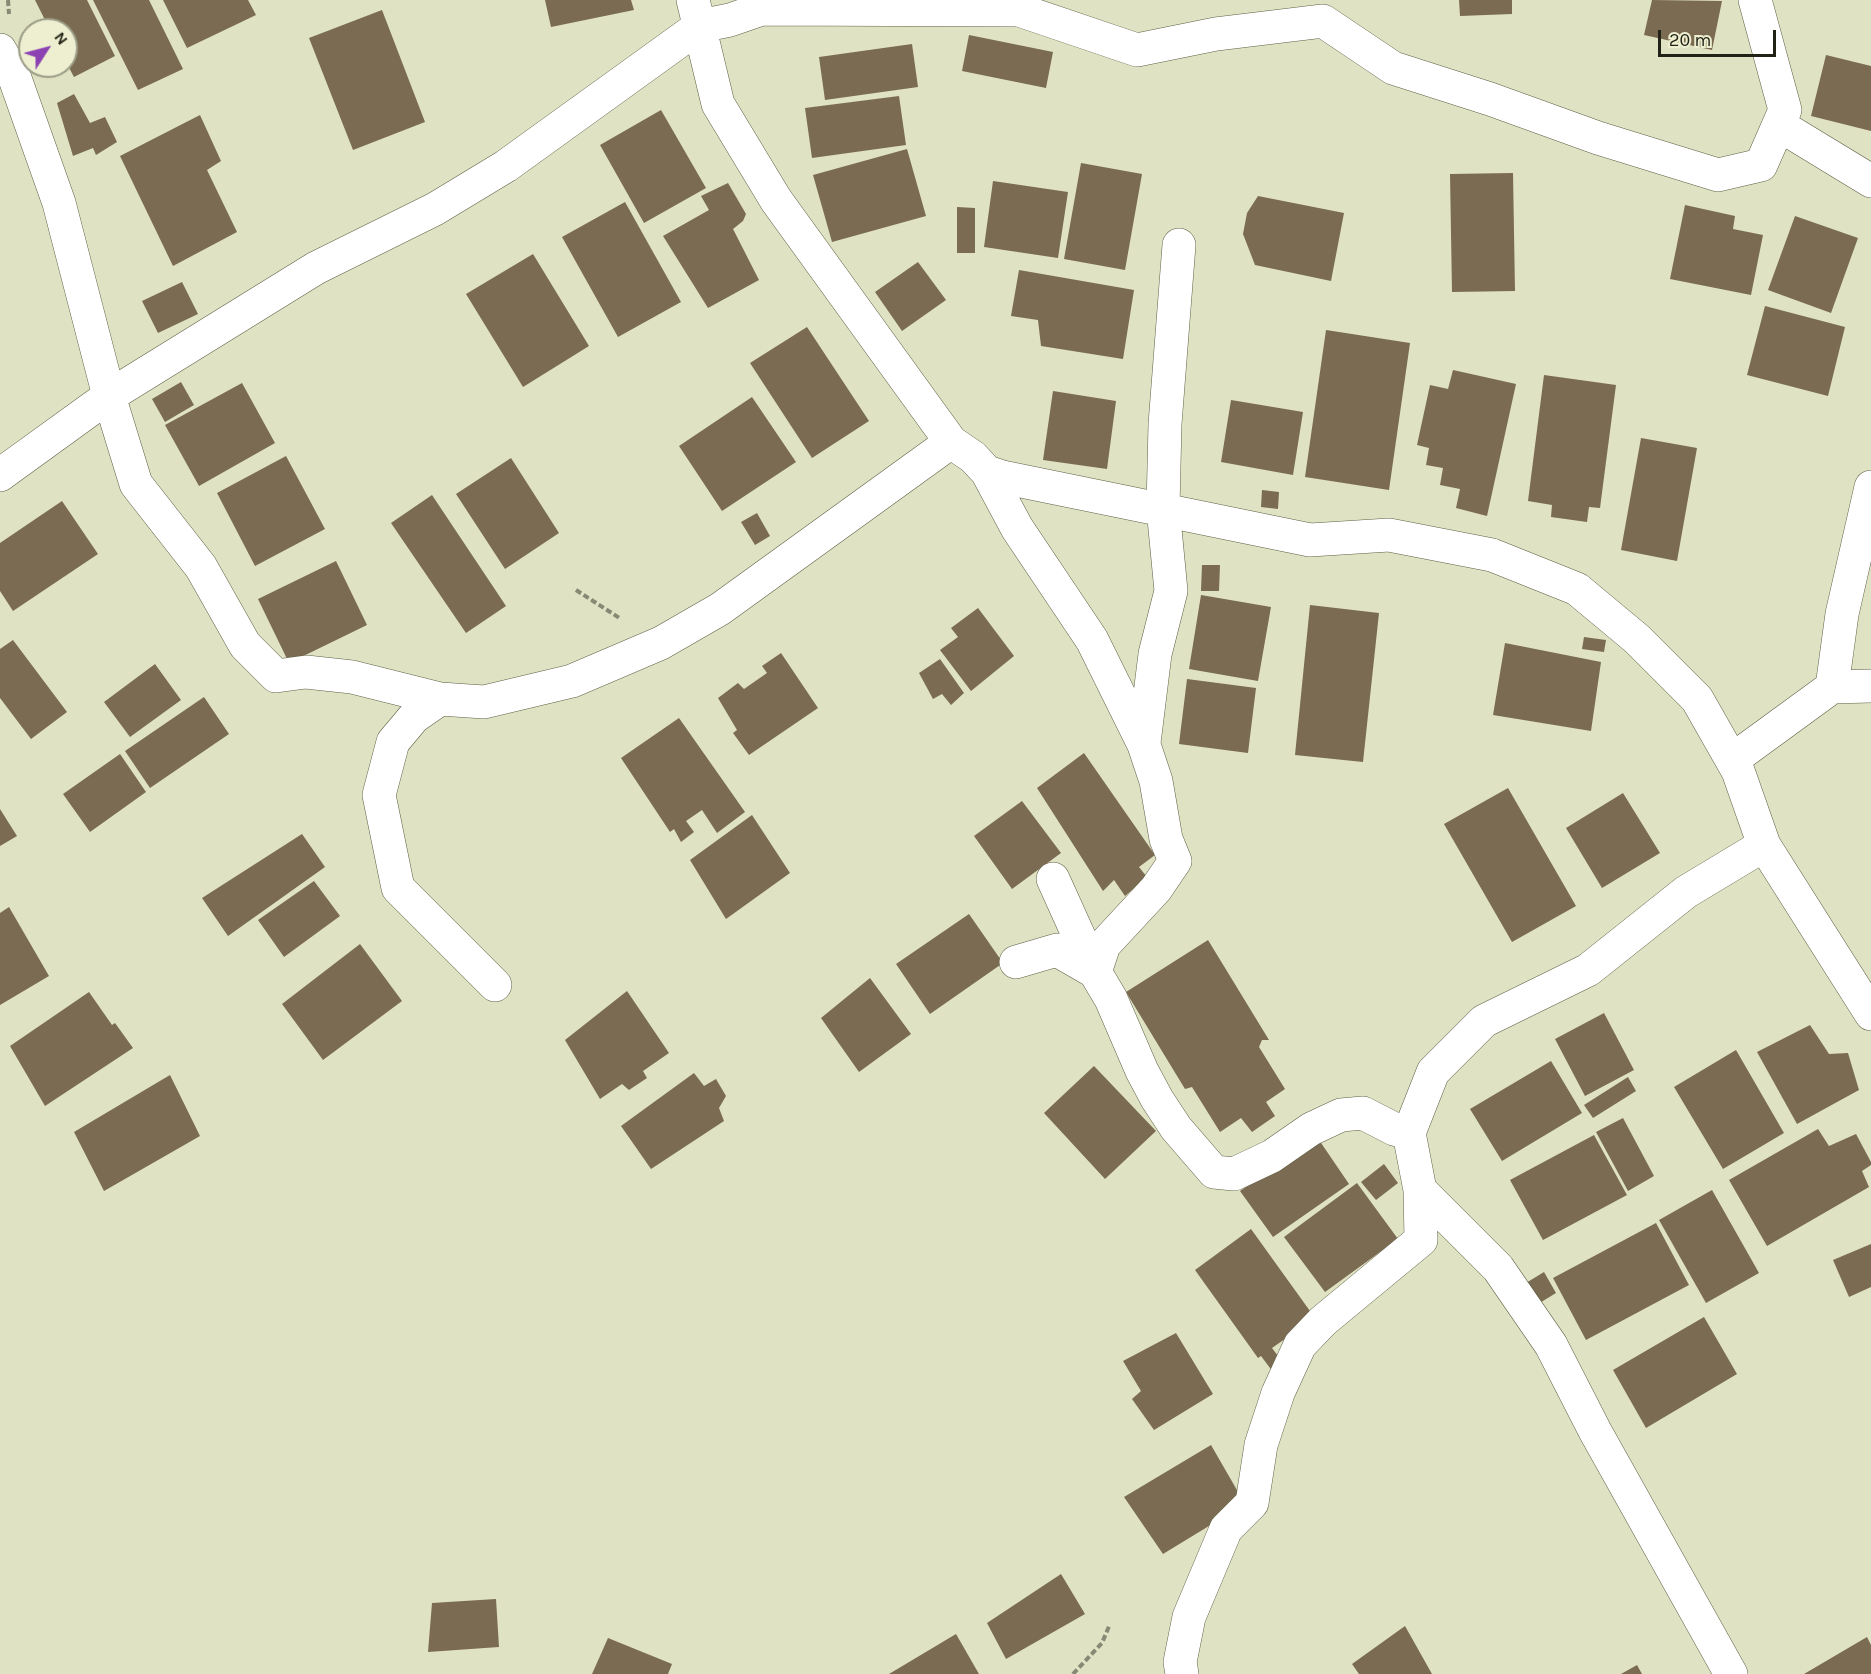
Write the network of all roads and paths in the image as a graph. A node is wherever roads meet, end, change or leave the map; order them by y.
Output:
1 (1755, 0) edge
2 (697, 13) edge
3 (0, 51) edge
4 (1779, 125) junction
5 (1871, 181) edge
6 (1179, 245) dead end
7 (109, 396) junction
8 (951, 442) junction
9 (987, 472) junction
10 (0, 475) edge
11 (1871, 487) edge
12 (1163, 508) junction
13 (1871, 686) edge
14 (1832, 687) junction
15 (441, 699) junction
16 (1144, 745) junction
17 (1732, 760) junction
18 (1764, 845) junction
19 (1053, 879) dead end
20 (1016, 963) dead end
21 (1095, 972) junction
22 (495, 985) dead end
23 (1871, 1014) edge
24 (1409, 1132) junction
25 (1420, 1190) junction
26 (1110, 1624) dead end
27 (1073, 1674) edge
28 (1182, 1674) edge
29 (1731, 1674) edge

1 - 4 street
2 - 4 street
2 - 7 street
2 - 8 street
3 - 7 street
4 - 5 street
6 - 12 street
7 - 10 street
7 - 15 street
8 - 9 street
8 - 15 street
9 - 12 street
9 - 16 street
11 - 14 street
12 - 16 street
12 - 17 street
13 - 14 street
14 - 17 street
15 - 22 street
16 - 21 street
17 - 18 street
18 - 23 street
18 - 24 street
19 - 21 street
20 - 21 street
21 - 24 street
24 - 25 street
25 - 28 street
25 - 29 street
26 - 27 path

